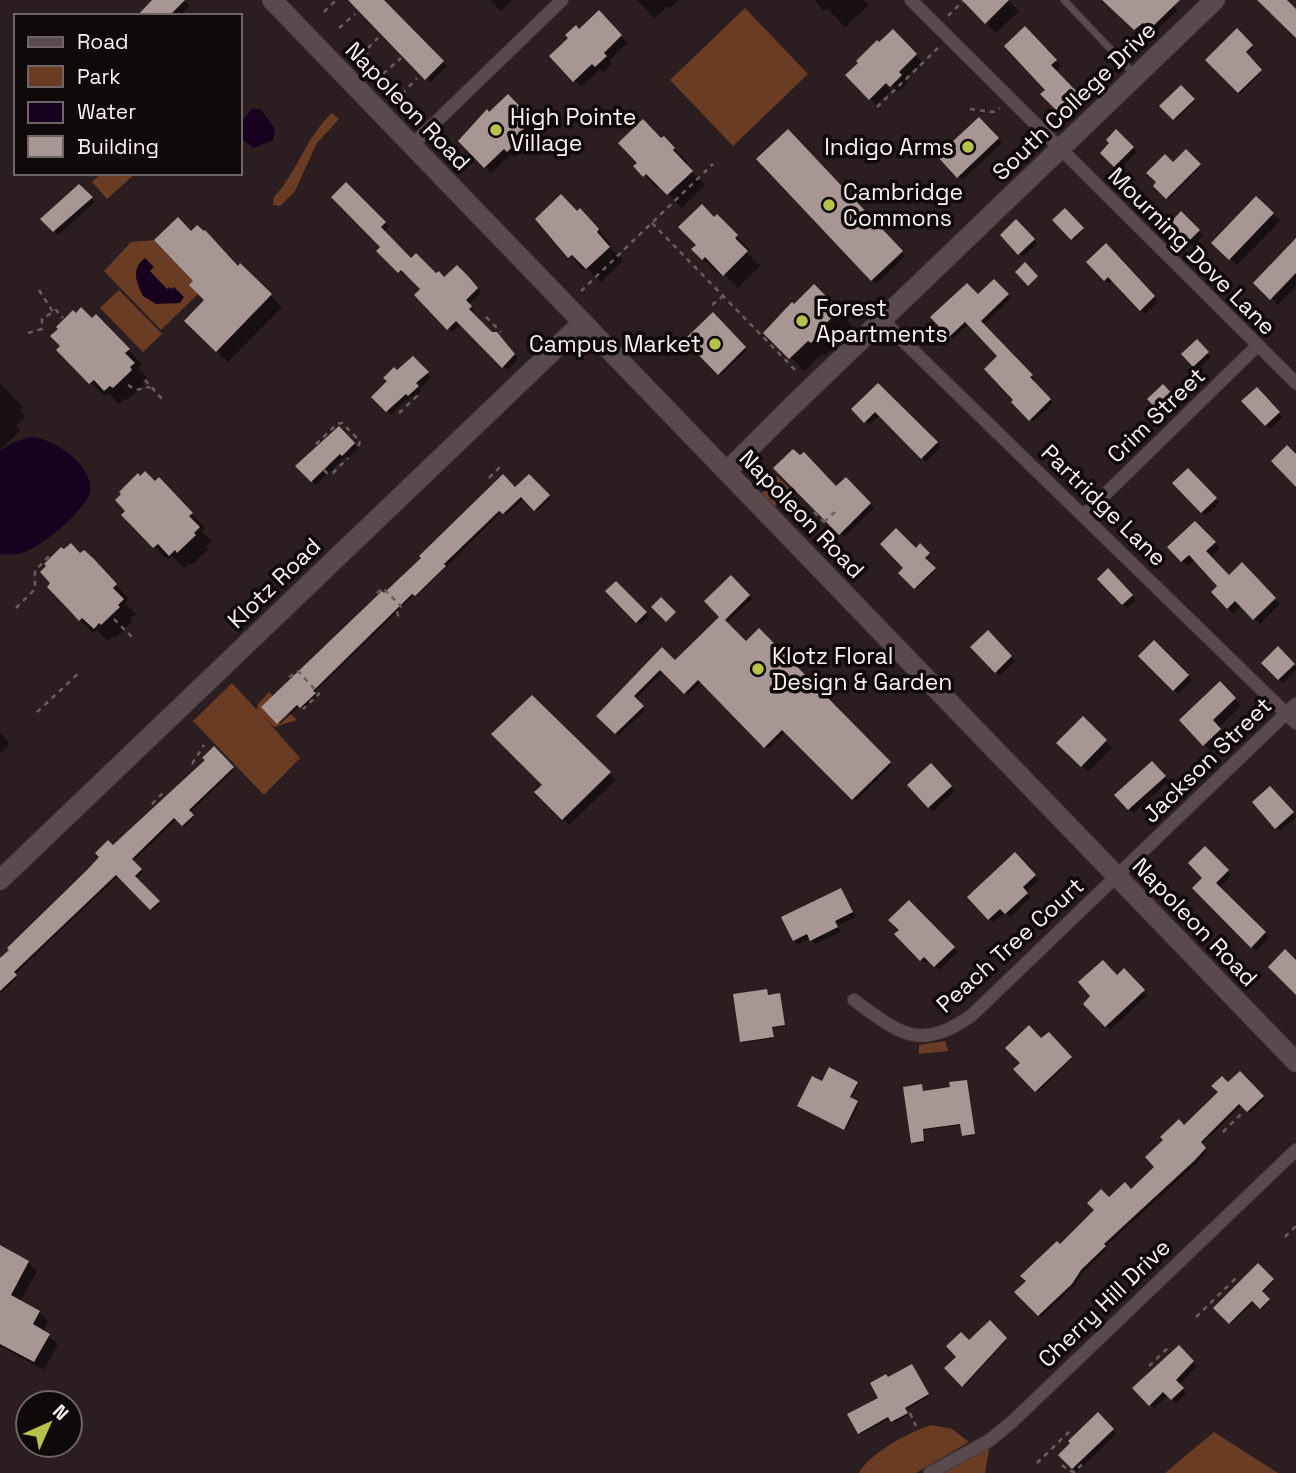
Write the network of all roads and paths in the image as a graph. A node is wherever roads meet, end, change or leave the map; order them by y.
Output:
1 (272, 0) edge
2 (336, 0) edge
3 (562, 0) edge
4 (911, 0) edge
5 (1064, 0) edge
6 (1215, 0) edge
7 (963, 1) edge
8 (324, 12) dead end
9 (355, 14) dead end
10 (948, 16) dead end
11 (339, 28) dead end
12 (378, 38) dead end
13 (939, 47) dead end
14 (367, 58) dead end
15 (401, 58) dead end
16 (383, 74) dead end
17 (1136, 76) junction
18 (417, 78) dead end
19 (402, 94) dead end
20 (877, 107) dead end
21 (1000, 108) dead end
22 (970, 109) dead end
23 (412, 145) junction
24 (1059, 149) junction
25 (713, 164) dead end
26 (652, 223) junction
27 (39, 290) dead end
28 (581, 291) dead end
29 (723, 296) junction
30 (712, 305) dead end
31 (53, 312) junction
32 (486, 317) dead end
33 (63, 318) dead end
34 (883, 319) junction
35 (583, 322) junction
36 (501, 332) dead end
37 (28, 333) dead end
38 (1257, 346) junction
39 (797, 373) dead end
40 (145, 380) dead end
41 (1296, 383) edge
42 (128, 385) dead end
43 (150, 387) junction
44 (414, 393) dead end
45 (162, 399) dead end
46 (400, 412) dead end
47 (316, 444) dead end
48 (358, 448) dead end
49 (348, 458) dead end
50 (503, 464) dead end
51 (324, 470) dead end
52 (727, 471) junction
53 (489, 478) dead end
54 (814, 512) dead end
55 (835, 512) dead end
56 (1084, 515) junction
57 (824, 522) junction
58 (833, 531) dead end
59 (50, 555) dead end
60 (377, 593) dead end
61 (16, 608) dead end
62 (395, 618) dead end
63 (114, 619) dead end
64 (134, 639) dead end
65 (80, 672) dead end
66 (289, 677) dead end
67 (1291, 708) edge
68 (303, 709) dead end
69 (37, 712) dead end
70 (1296, 723) edge
71 (204, 745) dead end
72 (192, 764) dead end
73 (166, 790) dead end
74 (152, 804) dead end
75 (1117, 876) junction
76 (0, 880) edge
77 (853, 1000) dead end
78 (1296, 1062) edge
79 (1244, 1111) dead end
80 (1223, 1132) dead end
81 (1296, 1150) edge
82 (1296, 1226) edge
83 (1285, 1237) dead end
84 (1237, 1277) dead end
85 (1196, 1317) dead end
86 (1170, 1346) dead end
87 (1149, 1366) dead end
88 (909, 1413) dead end
89 (916, 1426) dead end
90 (1072, 1429) dead end
91 (1087, 1461) dead end
92 (1037, 1463) dead end
93 (1062, 1465) dead end
94 (930, 1473) edge

1 - 23 street, Napoleon Road
2 - 8 path
3 - 23 street
4 - 24 street, Mourning Dove Lane
5 - 17 lane
6 - 17 street, South College Drive
7 - 10 path
9 - 11 path
12 - 14 path
13 - 20 path
15 - 16 path
17 - 24 street, South College Drive
18 - 19 path
21 - 22 path
23 - 35 street, Napoleon Road
24 - 34 street, South College Drive
24 - 38 street, Mourning Dove Lane
25 - 26 path
26 - 28 path
26 - 29 path
27 - 31 path
29 - 30 path
29 - 39 path
31 - 33 path
31 - 37 path
32 - 36 path
34 - 52 street, South College Drive
34 - 56 street, Partridge Lane
35 - 52 street, Napoleon Road
35 - 76 street, Klotz Road
38 - 41 street, Mourning Dove Lane
38 - 56 street, Crim Street
40 - 43 path
42 - 43 path
43 - 45 path
44 - 46 path
47 - 48 path
49 - 51 path
50 - 53 path
52 - 75 street, Napoleon Road
54 - 57 path
55 - 57 path
56 - 67 street, Partridge Lane
57 - 58 path
59 - 61 path
60 - 62 path
63 - 64 path
65 - 69 path
66 - 68 path
67 - 70 street, Partridge Lane
67 - 75 street, Jackson Street
71 - 72 path
73 - 74 path
75 - 77 street, Peach Tree Court
75 - 78 street, Napoleon Road
79 - 80 path
81 - 94 street, Cherry Hill Drive
82 - 83 path
84 - 85 path
86 - 87 path
88 - 89 path
90 - 92 path
91 - 93 path

